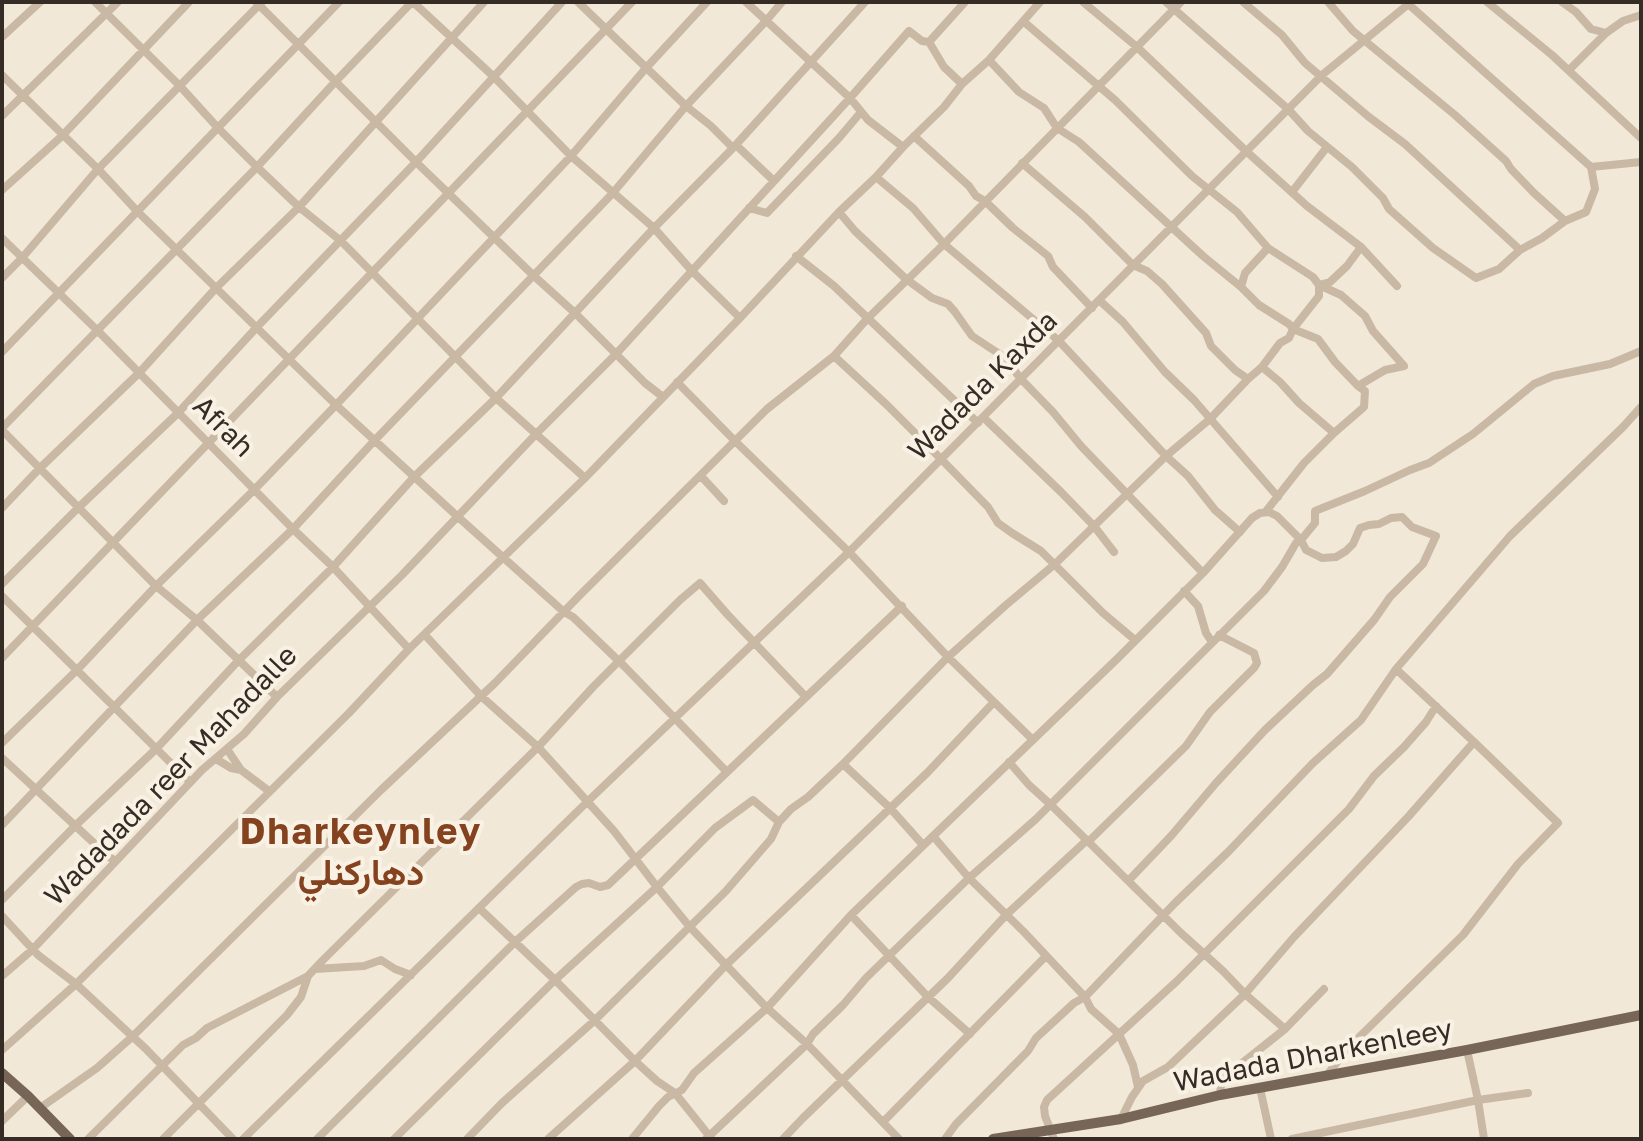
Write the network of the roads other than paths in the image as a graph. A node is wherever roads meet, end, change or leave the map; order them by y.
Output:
1 (40, 2) edge
2 (95, 2) edge
3 (118, 2) edge
4 (189, 2) edge
5 (339, 2) edge
6 (412, 2) edge
7 (484, 2) edge
8 (562, 2) edge
9 (578, 2) edge
10 (632, 2) edge
11 (707, 2) edge
12 (746, 2) edge
13 (782, 2) edge
14 (865, 2) edge
15 (965, 2) edge
16 (1040, 2) edge
17 (1083, 2) edge
18 (1181, 2) edge
19 (1243, 2) edge
20 (1328, 2) edge
21 (1487, 2) edge
22 (1562, 2) edge
23 (259, 3) edge
24 (1409, 3) edge
25 (1170, 6) edge
26 (107, 14) junction
27 (1641, 15) edge
28 (766, 21) junction
29 (1023, 21) junction
30 (605, 30) junction
31 (1606, 33) junction
32 (2, 37) edge
33 (451, 37) junction
34 (1365, 40) junction
35 (929, 42) junction
36 (298, 45) junction
37 (1137, 47) junction
38 (143, 51) junction
39 (989, 60) junction
40 (811, 61) junction
41 (646, 68) junction
42 (1569, 70) junction
43 (2, 75) edge
44 (1322, 75) junction
45 (493, 76) junction
46 (335, 82) junction
47 (962, 84) junction
48 (179, 85) junction
49 (1098, 86) junction
50 (22, 96) junction
51 (850, 98) junction
52 (686, 106) junction
53 (1288, 109) junction
54 (527, 111) junction
55 (861, 112) junction
56 (2, 116) edge
57 (376, 122) junction
58 (218, 128) junction
59 (1057, 128) junction
60 (62, 136) junction
61 (914, 136) junction
62 (1641, 138) edge
63 (734, 146) junction
64 (903, 147) junction
65 (1327, 147) junction
66 (1246, 151) junction
67 (571, 156) junction
68 (416, 162) junction
69 (1641, 162) edge
70 (1022, 163) junction
71 (257, 167) junction
72 (1591, 167) junction
73 (98, 169) junction
74 (876, 177) junction
75 (774, 181) junction
76 (1209, 189) junction
77 (2, 190) edge
78 (1292, 192) junction
79 (449, 193) junction
80 (612, 194) junction
81 (985, 201) junction
82 (299, 207) junction
83 (749, 208) junction
84 (137, 211) junction
85 (839, 212) junction
86 (1565, 221) junction
87 (1172, 227) junction
88 (654, 228) junction
89 (494, 237) junction
90 (2, 238) edge
91 (341, 241) junction
92 (944, 244) junction
93 (1361, 247) junction
94 (1268, 248) junction
95 (176, 249) junction
96 (1520, 250) junction
97 (796, 256) junction
98 (22, 258) junction
99 (1133, 265) junction
100 (692, 271) junction
101 (371, 274) junction
102 (534, 276) junction
103 (2, 278) edge
104 (906, 279) junction
105 (1319, 285) junction
106 (1397, 286) dead end
107 (1241, 287) junction
108 (216, 288) junction
109 (59, 293) junction
110 (1095, 304) junction
111 (575, 313) junction
112 (418, 317) junction
113 (740, 318) junction
114 (867, 319) junction
115 (257, 327) junction
116 (1293, 329) junction
117 (97, 330) junction
118 (1059, 341) junction
119 (1641, 351) edge
120 (2, 352) edge
121 (616, 354) junction
122 (456, 356) junction
123 (834, 356) junction
124 (290, 358) junction
125 (1262, 367) junction
126 (139, 373) junction
127 (1021, 379) junction
128 (1248, 379) junction
129 (677, 382) junction
130 (1358, 386) junction
131 (663, 397) junction
132 (496, 398) junction
133 (336, 405) junction
134 (1641, 407) edge
135 (178, 413) junction
136 (1210, 419) junction
137 (980, 420) junction
138 (2, 429) edge
139 (537, 433) junction
140 (1334, 433) junction
141 (374, 441) junction
142 (735, 441) junction
143 (208, 443) junction
144 (1166, 456) junction
145 (941, 459) junction
146 (39, 469) junction
147 (701, 476) junction
148 (414, 477) junction
149 (585, 478) junction
150 (254, 490) junction
151 (1126, 494) junction
152 (1278, 497) junction
153 (724, 501) dead end
154 (2, 508) edge
155 (78, 508) junction
156 (1269, 512) junction
157 (457, 516) junction
158 (1094, 526) junction
159 (293, 529) junction
160 (1240, 532) junction
161 (1301, 540) junction
162 (113, 542) junction
163 (849, 552) junction
164 (1114, 552) dead end
165 (504, 558) junction
166 (1055, 564) junction
167 (333, 567) junction
168 (1203, 573) junction
169 (2, 584) edge
170 (156, 586) junction
171 (1184, 591) junction
172 (2, 596) edge
173 (371, 606) junction
174 (902, 606) junction
175 (564, 612) junction
176 (197, 620) junction
177 (32, 626) junction
178 (425, 635) junction
179 (1216, 639) junction
180 (1135, 640) junction
181 (755, 642) junction
182 (409, 649) junction
183 (948, 657) junction
184 (2, 658) edge
185 (238, 661) junction
186 (619, 662) junction
187 (1396, 669) junction
188 (77, 670) junction
189 (481, 696) junction
190 (277, 697) junction
191 (806, 697) junction
192 (994, 702) junction
193 (1436, 706) junction
194 (115, 707) junction
195 (676, 718) junction
196 (1032, 739) junction
197 (1474, 742) junction
198 (2, 743) edge
199 (538, 747) junction
200 (157, 748) junction
201 (227, 749) junction
202 (2, 758) edge
203 (216, 759) junction
204 (1009, 762) junction
205 (843, 764) junction
206 (241, 770) junction
207 (727, 772) junction
208 (190, 782) junction
209 (36, 791) junction
210 (269, 791) junction
211 (587, 802) junction
212 (1050, 804) junction
213 (890, 808) junction
214 (779, 822) junction
215 (2, 825) edge
216 (75, 826) junction
217 (933, 836) junction
218 (1087, 841) junction
219 (923, 845) junction
220 (636, 858) junction
221 (116, 861) junction
222 (969, 878) junction
223 (1129, 880) junction
224 (657, 887) junction
225 (2, 900) edge
226 (479, 908) junction
227 (851, 915) junction
228 (1006, 915) junction
229 (1165, 915) junction
230 (2, 916) edge
231 (689, 926) junction
232 (515, 942) junction
233 (32, 950) junction
234 (1204, 955) junction
235 (891, 956) junction
236 (1046, 956) junction
237 (726, 965) junction
238 (311, 973) junction
239 (411, 975) junction
240 (2, 976) edge
241 (555, 980) junction
242 (76, 984) junction
243 (1324, 989) dead end
244 (1245, 994) junction
245 (928, 997) junction
246 (1085, 997) junction
247 (767, 1008) junction
248 (1641, 1015) edge
249 (594, 1021) junction
250 (1285, 1029) junction
251 (970, 1034) junction
252 (1119, 1034) junction
253 (132, 1037) junction
254 (807, 1044) junction
255 (2, 1050) edge
256 (1467, 1050) junction
257 (635, 1061) junction
258 (163, 1065) junction
259 (2, 1073) edge
260 (1328, 1074) junction
261 (843, 1081) junction
262 (1138, 1087) junction
263 (1260, 1088) junction
264 (675, 1093) junction
265 (1528, 1093) dead end
266 (1220, 1095) junction
267 (28, 1096) junction
268 (1478, 1100) junction
269 (199, 1104) junction
270 (40, 1108) junction
271 (1121, 1119) junction
272 (2, 1121) edge
273 (883, 1122) junction
274 (1052, 1134) edge
275 (64, 1137) edge
276 (709, 1138) edge
277 (88, 1139) edge
278 (163, 1139) edge
279 (233, 1139) edge
280 (243, 1139) edge
281 (317, 1139) edge
282 (394, 1139) edge
283 (467, 1139) edge
284 (548, 1139) edge
285 (632, 1139) edge
286 (783, 1139) edge
287 (899, 1139) edge
288 (945, 1139) edge
289 (993, 1139) edge
290 (1271, 1139) edge
291 (1292, 1139) edge
292 (1484, 1139) edge

1 - 32 street
2 - 26 street
3 - 26 street
4 - 38 street
5 - 36 street
6 - 33 street
6 - 46 street
7 - 33 street
8 - 45 street
9 - 30 street
10 - 30 street
11 - 41 street
12 - 28 street
13 - 28 street
14 - 40 street
15 - 35 street
16 - 29 street
17 - 37 street
18 - 25 street
19 - 44 street
20 - 34 street
21 - 42 street
22 - 31 street
23 - 36 street
23 - 48 street
24 - 34 street, Wadada Kaxda
24 - 72 street
25 - 37 street
25 - 53 street
26 - 38 street
26 - 50 street
27 - 31 street
28 - 40 street
28 - 52 street
29 - 39 street
29 - 49 street
30 - 41 street
30 - 54 street
31 - 42 street
33 - 45 street
33 - 57 street
34 - 44 street, Wadada Kaxda
34 - 86 street
35 - 47 street
35 - 51 street, Wadadada reer Mahadalle
36 - 46 street
36 - 58 street
37 - 49 street
37 - 66 street
38 - 48 street
38 - 60 street
39 - 47 street
39 - 59 street
40 - 51 street
40 - 63 street
41 - 52 street
41 - 67 street
42 - 62 street
43 - 50 street
44 - 53 street, Wadada Kaxda
44 - 96 street
45 - 54 street
45 - 68 street
46 - 57 street
46 - 71 street
47 - 61 street
48 - 58 street
48 - 73 street
49 - 59 street
49 - 76 street
50 - 56 street
50 - 60 street
51 - 55 street
51 - 75 street, Wadadada reer Mahadalle
52 - 63 street
52 - 80 street
53 - 65 street
53 - 66 street, Wadada Kaxda
54 - 67 street
54 - 79 street
55 - 64 street
55 - 83 street
57 - 68 street
57 - 82 street
58 - 71 street
58 - 84 street
59 - 70 street
59 - 87 street
60 - 73 street
60 - 77 street
61 - 64 street
61 - 81 street
63 - 75 street
63 - 88 street
64 - 74 street
65 - 78 street
65 - 96 street
66 - 76 street, Wadada Kaxda
66 - 78 street
67 - 80 street
67 - 89 street
68 - 79 street
68 - 91 street
69 - 72 street
70 - 81 street
70 - 99 street
71 - 82 street
71 - 95 street
72 - 86 street
73 - 84 street
73 - 98 street
74 - 85 street
74 - 92 street
75 - 83 street, Wadadada reer Mahadalle
76 - 87 street, Wadada Kaxda
76 - 94 street
78 - 93 street
79 - 89 street
79 - 101 street
80 - 88 street
80 - 102 street
81 - 92 street
81 - 110 street
82 - 91 street
82 - 108 street
83 - 100 street, Wadadada reer Mahadalle
84 - 95 street
84 - 109 street
85 - 97 street
85 - 104 street
86 - 96 street
87 - 99 street, Wadada Kaxda
87 - 107 street
88 - 100 street
88 - 111 street
89 - 102 street
89 - 112 street
90 - 98 street, Afrah
91 - 101 street
91 - 115 street
92 - 104 street
92 - 118 street
93 - 105 street
93 - 106 street
94 - 105 street
94 - 107 street
95 - 108 street
95 - 117 street
97 - 113 street
97 - 114 street
98 - 103 street
98 - 109 street, Afrah
99 - 110 street, Wadada Kaxda
99 - 128 street
100 - 113 street
100 - 121 street, Wadadada reer Mahadalle
101 - 112 street
101 - 124 street
102 - 111 street
102 - 122 street
104 - 114 street
104 - 127 street
105 - 116 street
105 - 130 street
107 - 116 street
108 - 115 street
108 - 126 street
109 - 117 street, Afrah
109 - 120 street
110 - 118 street, Wadada Kaxda
110 - 136 street
111 - 121 street
111 - 132 street
112 - 122 street
112 - 133 street
113 - 129 street
114 - 123 street
114 - 137 street
115 - 124 street
115 - 135 street
116 - 125 street
116 - 130 street
117 - 126 street, Afrah
117 - 138 street
118 - 127 street, Wadada Kaxda
118 - 144 street
119 - 161 street
121 - 131 street
121 - 139 street, Wadadada reer Mahadalle
122 - 132 street
122 - 141 street
123 - 142 street
123 - 145 street
124 - 133 street
124 - 143 street
125 - 128 street
125 - 140 street
126 - 135 street, Afrah
126 - 146 street
127 - 137 street, Wadada Kaxda
127 - 151 street
128 - 136 street
129 - 131 street
129 - 142 street
130 - 140 street
131 - 149 street
132 - 139 street
132 - 148 street
133 - 141 street
133 - 150 street
134 - 187 street
135 - 143 street, Afrah
135 - 155 street
136 - 144 street
136 - 152 street
137 - 145 street, Wadada Kaxda
137 - 158 street
138 - 146 street
139 - 149 street
139 - 157 street, Wadadada reer Mahadalle
140 - 152 street
141 - 148 street
141 - 159 street
142 - 147 street
142 - 163 street
143 - 150 street, Afrah
143 - 162 street
144 - 151 street
144 - 160 street
145 - 163 street, Wadada Kaxda
145 - 166 street
146 - 154 street
146 - 155 street
147 - 153 street
147 - 175 street
148 - 157 street
148 - 167 street
149 - 165 street
150 - 159 street, Afrah
150 - 170 street
151 - 158 street
151 - 168 street
152 - 156 street
155 - 162 street
155 - 169 street
156 - 160 street
156 - 161 street
157 - 165 street
157 - 173 street, Wadadada reer Mahadalle
158 - 164 street
158 - 166 street
159 - 167 street, Afrah
159 - 176 street
160 - 168 street
161 - 179 street
161 - 223 street
162 - 170 street
162 - 177 street
163 - 174 street
163 - 181 street, Wadada Kaxda
165 - 175 street
165 - 178 street
166 - 180 street
166 - 183 street
167 - 173 street, Afrah
167 - 185 street
168 - 171 street
170 - 176 street
170 - 188 street
171 - 179 street
171 - 180 street
172 - 177 street
173 - 182 street, Afrah
173 - 190 street, Wadadada reer Mahadalle
174 - 183 street
174 - 191 street
175 - 186 street
175 - 189 street
176 - 185 street
176 - 194 street
177 - 184 street
177 - 188 street
178 - 182 street
178 - 189 street
179 - 212 street
179 - 218 street
180 - 196 street
181 - 186 street
181 - 191 street
181 - 195 street, Wadada Kaxda
182 - 210 street
183 - 192 street
183 - 205 street
185 - 190 street
185 - 200 street
186 - 195 street
186 - 199 street
187 - 193 street
187 - 229 street
188 - 194 street
188 - 198 street
189 - 199 street
189 - 253 street
190 - 201 street, Wadadada reer Mahadalle
191 - 207 street
192 - 196 street
192 - 213 street
193 - 197 street
193 - 234 street
194 - 200 street
194 - 209 street
195 - 207 street
195 - 211 street, Wadada Kaxda
196 - 204 street
197 - 244 street
197 - 260 street
199 - 211 street
199 - 238 street
200 - 208 street
200 - 216 street
201 - 203 street, Wadadada reer Mahadalle
201 - 206 street
202 - 209 street
203 - 206 street
203 - 208 street, Wadadada reer Mahadalle
204 - 212 street
204 - 217 street
205 - 213 street
205 - 214 street
206 - 210 street
207 - 220 street
208 - 221 street, Wadadada reer Mahadalle
209 - 215 street
209 - 216 street
210 - 242 street
211 - 220 street
211 - 226 street, Wadada Kaxda
212 - 218 street
212 - 222 street
213 - 219 street
213 - 237 street
214 - 224 street
214 - 231 street
216 - 221 street
216 - 225 street
217 - 219 street
217 - 222 street
218 - 223 street
218 - 228 street
219 - 227 street
220 - 224 street
220 - 232 street
221 - 233 street, Wadadada reer Mahadalle
222 - 228 street
222 - 235 street
223 - 229 street
224 - 231 street
224 - 241 street
226 - 232 street
226 - 239 street, Wadada Kaxda
227 - 235 street
227 - 247 street
228 - 236 street
228 - 245 street
229 - 234 street
229 - 246 street
230 - 233 street
231 - 237 street
231 - 249 street
232 - 241 street
232 - 281 street
233 - 240 street, Wadadada reer Mahadalle
233 - 242 street
234 - 244 street
234 - 252 street
235 - 245 street
235 - 254 street
236 - 246 street
236 - 251 street
237 - 247 street
237 - 257 street
238 - 239 street
238 - 258 street
238 - 269 street
239 - 280 street, Wadada Kaxda
241 - 249 street
241 - 282 street
242 - 253 street
242 - 255 street
243 - 250 street
244 - 250 street
244 - 262 street
245 - 251 street
245 - 261 street
246 - 252 street
246 - 288 street
247 - 254 street
247 - 264 street
248 - 256 main road, Wadada Dharkenleey
249 - 257 street
249 - 283 street
250 - 266 street
251 - 273 street
252 - 262 street
252 - 274 street
253 - 258 street
253 - 270 street
254 - 261 street
254 - 276 street
256 - 260 main road, Wadada Dharkenleey
256 - 268 street
257 - 264 street
257 - 284 street
258 - 269 street
258 - 277 street
259 - 267 main road
260 - 263 main road, Wadada Dharkenleey
261 - 273 street
261 - 286 street
262 - 271 street
263 - 266 main road, Wadada Dharkenleey
263 - 290 street
264 - 276 street
264 - 285 street
265 - 268 street
266 - 271 main road, Wadada Dharkenleey
267 - 270 main road
267 - 272 street
268 - 291 street
268 - 292 street
269 - 278 street
269 - 279 street
270 - 275 main road
271 - 274 main road, Wadada Dharkenleey
273 - 287 street
274 - 289 main road, Wadada Dharkenleey

